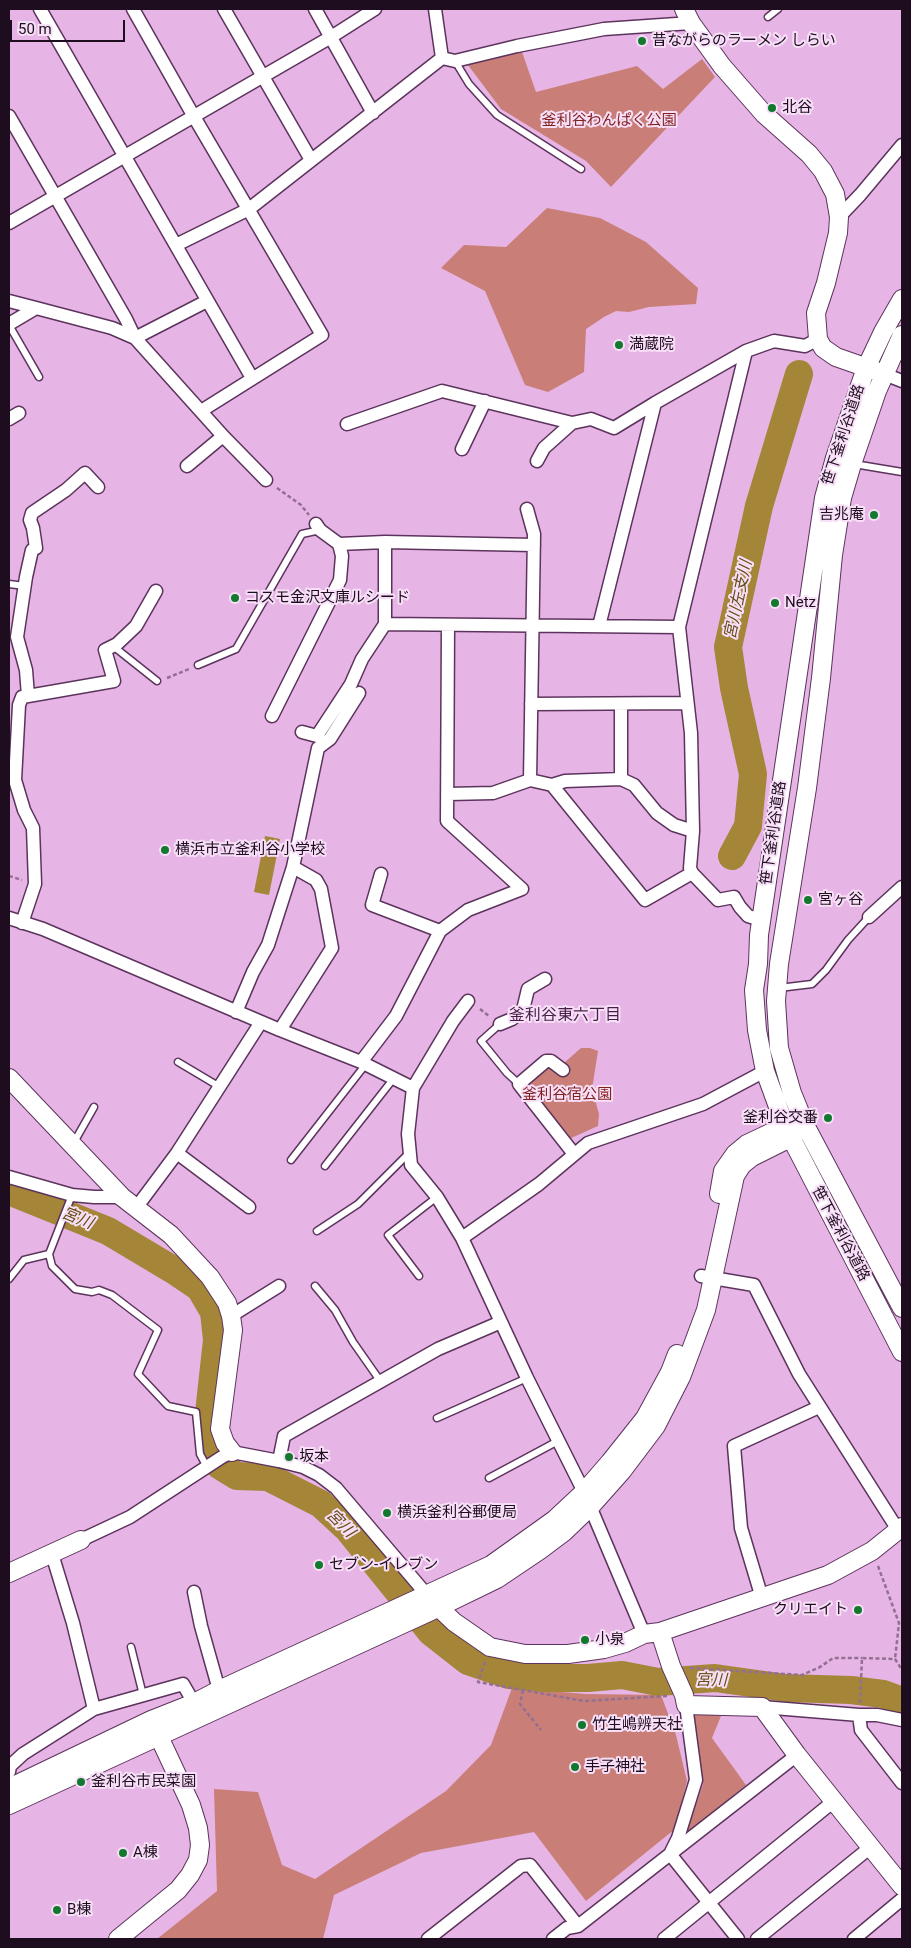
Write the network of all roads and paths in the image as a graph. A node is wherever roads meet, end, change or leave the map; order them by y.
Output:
1 (40, 9) edge
2 (133, 9) edge
3 (224, 9) edge
4 (315, 9) edge
5 (375, 9) edge
6 (435, 9) edge
7 (778, 9) edge
8 (687, 16) edge
9 (768, 17) dead end
10 (331, 37) junction
11 (442, 58) junction
12 (455, 61) junction
13 (262, 76) junction
14 (373, 113) junction
15 (193, 115) junction
16 (9, 116) edge
17 (902, 146) edge
18 (125, 157) junction
19 (311, 160) junction
20 (580, 169) dead end
21 (55, 196) junction
22 (249, 208) junction
23 (838, 217) junction
24 (9, 223) edge
25 (176, 245) junction
26 (902, 299) edge
27 (9, 301) edge
28 (207, 301) junction
29 (36, 308) junction
30 (9, 324) edge
31 (902, 335) edge
32 (135, 338) junction
33 (818, 339) junction
34 (746, 351) junction
35 (866, 368) junction
36 (884, 374) junction
37 (39, 377) dead end
38 (252, 378) junction
39 (902, 381) edge
40 (485, 401) junction
41 (655, 403) junction
42 (201, 411) junction
43 (572, 423) junction
44 (347, 424) dead end
45 (223, 436) junction
46 (462, 449) dead end
47 (537, 461) dead end
48 (852, 464) junction
49 (187, 466) dead end
50 (902, 472) edge
51 (266, 480) joint
52 (98, 487) dead end
53 (527, 509) dead end
54 (318, 527) junction
55 (385, 542) junction
56 (339, 544) junction
57 (534, 545) junction
58 (9, 584) edge
59 (25, 586) junction
60 (156, 591) dead end
61 (385, 624) junction
62 (448, 625) junction
63 (533, 626) junction
64 (599, 626) junction
65 (679, 627) junction
66 (113, 646) junction
67 (198, 666) joint
68 (157, 682) joint
69 (360, 694) dead end
70 (28, 696) junction
71 (342, 699) junction
72 (686, 703) junction
73 (531, 704) junction
74 (621, 704) junction
75 (272, 716) dead end
76 (302, 732) dead end
77 (318, 748) junction
78 (621, 779) junction
79 (530, 780) junction
80 (552, 785) junction
81 (448, 794) junction
82 (693, 831) junction
83 (293, 867) junction
84 (692, 873) junction
85 (381, 874) dead end
86 (902, 887) edge
87 (9, 918) edge
88 (869, 918) joint
89 (761, 920) junction
90 (22, 923) junction
91 (440, 932) junction
92 (545, 979) dead end
93 (778, 988) junction
94 (468, 1001) joint
95 (236, 1012) junction
96 (260, 1022) junction
97 (500, 1024) junction
98 (280, 1030) junction
99 (178, 1062) dead end
100 (364, 1063) junction
101 (563, 1070) dead end
102 (765, 1071) junction
103 (9, 1078) edge
104 (394, 1078) junction
105 (519, 1084) junction
106 (220, 1087) junction
107 (413, 1088) junction
108 (94, 1107) dead end
109 (805, 1125) junction
110 (787, 1132) junction
111 (72, 1145) junction
112 (410, 1152) junction
113 (177, 1154) junction
114 (574, 1154) junction
115 (291, 1160) dead end
116 (325, 1166) dead end
117 (9, 1177) edge
118 (72, 1195) junction
119 (122, 1197) junction
120 (437, 1197) junction
121 (248, 1207) dead end
122 (136, 1208) junction
123 (317, 1231) dead end
124 (462, 1238) junction
125 (49, 1254) junction
126 (419, 1276) dead end
127 (707, 1277) junction
128 (9, 1279) edge
129 (279, 1286) dead end
130 (315, 1286) dead end
131 (902, 1308) edge
132 (232, 1316) junction
133 (501, 1322) junction
134 (902, 1352) edge
135 (527, 1378) junction
136 (381, 1382) junction
137 (820, 1407) junction
138 (437, 1418) dead end
139 (558, 1441) junction
140 (227, 1455) junction
141 (279, 1461) junction
142 (209, 1466) junction
143 (489, 1478) dead end
144 (587, 1499) junction
145 (900, 1529) edge
146 (81, 1540) joint
147 (872, 1551) junction
148 (52, 1554) junction
149 (9, 1573) edge
150 (194, 1592) dead end
151 (762, 1598) junction
152 (428, 1603) junction
153 (400, 1616) junction
154 (652, 1633) junction
155 (130, 1647) dead end
156 (486, 1657) dead end
157 (862, 1658) junction
158 (895, 1659) junction
159 (671, 1666) junction
160 (902, 1670) edge
161 (219, 1690) junction
162 (523, 1690) junction
163 (143, 1695) junction
164 (685, 1700) junction
165 (194, 1703) junction
166 (762, 1707) junction
167 (94, 1709) junction
168 (859, 1716) junction
169 (151, 1720) junction
170 (902, 1720) edge
171 (541, 1730) dead end
172 (159, 1736) junction
173 (797, 1755) junction
174 (9, 1772) edge
175 (902, 1783) edge
176 (9, 1788) edge
177 (834, 1800) junction
178 (9, 1806) edge
179 (872, 1846) junction
180 (670, 1854) junction
181 (902, 1886) edge
182 (902, 1899) edge
183 (709, 1903) junction
184 (578, 1926) junction
185 (118, 1939) edge
186 (428, 1939) edge
187 (553, 1939) edge
188 (664, 1939) edge
189 (738, 1939) edge
190 (757, 1939) edge
191 (854, 1939) edge

1 - 18 street
2 - 15 street
3 - 13 street
4 - 10 street
5 - 10 street
6 - 11 street
7 - 9 lane
8 - 12 street
8 - 23 street
10 - 13 street
10 - 14 street
11 - 12 street
11 - 14 street
12 - 20 lane
13 - 15 street
13 - 19 street
14 - 19 street
15 - 18 street
15 - 22 street
16 - 21 street
17 - 23 street
18 - 21 street
18 - 25 street
19 - 22 street
21 - 24 street
21 - 32 street
22 - 25 street
22 - 38 street
23 - 33 street
25 - 28 street
26 - 35 street, 笹下釜利谷道路
27 - 29 street
28 - 32 street
28 - 38 street
29 - 30 street
29 - 32 street
30 - 37 lane
31 - 36 street, 笹下釜利谷道路
32 - 42 street
33 - 34 street
33 - 35 street
34 - 41 street
34 - 65 street
35 - 36 street
35 - 89 street, 笹下釜利谷道路
36 - 39 street
36 - 48 street, 笹下釜利谷道路
38 - 42 street
40 - 43 street
40 - 44 street
40 - 46 street
41 - 43 street
41 - 64 street
42 - 45 street
43 - 47 street
45 - 49 street
45 - 51 street
48 - 50 lane
48 - 93 street, 笹下釜利谷道路
51 - 54 path
52 - 59 street
53 - 57 street
54 - 56 street
54 - 67 lane
55 - 56 street
55 - 57 street
55 - 61 street
56 - 75 street
57 - 63 street
58 - 59 lane
59 - 70 street
60 - 66 street
61 - 62 street
61 - 71 street
62 - 63 street
62 - 81 street
63 - 64 street
63 - 73 street
64 - 65 street
65 - 72 street
66 - 68 lane
66 - 70 street
67 - 68 path
69 - 77 street
70 - 90 street
71 - 76 street
71 - 77 lane
72 - 74 street
72 - 82 street
73 - 74 street
73 - 79 street
74 - 78 street
77 - 83 street
78 - 80 street
78 - 82 street
79 - 80 street
79 - 81 street
80 - 84 street
81 - 91 street
82 - 84 street
83 - 95 street
83 - 98 street
84 - 89 street
85 - 91 street
86 - 88 street
87 - 90 street
88 - 93 lane
89 - 102 street, 笹下釜利谷道路
90 - 95 street
91 - 100 street
92 - 97 street
93 - 109 street, 笹下釜利谷道路
94 - 97 path
94 - 107 street
95 - 96 street
96 - 98 street
96 - 106 street
97 - 105 lane
98 - 100 street
99 - 106 lane
100 - 104 street
100 - 115 lane
101 - 105 street
102 - 110 street, 笹下釜利谷道路
102 - 114 street
103 - 111 street
104 - 107 street
104 - 116 lane
105 - 114 street
106 - 113 street
107 - 112 street
108 - 111 lane
109 - 110 street
109 - 131 street, 笹下釜利谷道路
110 - 127 street
110 - 134 street, 笹下釜利谷道路
111 - 119 street
112 - 120 street
112 - 123 lane
113 - 121 street
113 - 122 street
114 - 124 street
117 - 118 street
118 - 119 street
118 - 125 lane
119 - 122 street
120 - 124 street
120 - 126 lane
122 - 132 street
124 - 133 street
125 - 128 lane
125 - 142 lane
127 - 137 street
127 - 144 street
129 - 132 street
130 - 136 lane
132 - 140 street
133 - 135 street
133 - 136 street
135 - 138 lane
135 - 139 street
136 - 141 street
137 - 145 street
137 - 151 street
139 - 143 lane
139 - 144 street
140 - 141 street
140 - 142 street
141 - 152 street
142 - 146 street
144 - 152 street
144 - 154 street
145 - 147 street
146 - 148 street
147 - 151 street
147 - 158 path
148 - 149 street
148 - 167 street
150 - 161 street
151 - 154 street
152 - 153 street
152 - 154 street
153 - 161 street
153 - 172 street
154 - 159 street
155 - 163 lane
156 - 162 path
157 - 158 path
157 - 159 path
157 - 168 path
158 - 160 path
159 - 164 street
161 - 165 street
162 - 164 path
162 - 171 path
163 - 165 street
163 - 167 street
164 - 166 street
164 - 180 street
165 - 169 street
166 - 168 street
166 - 173 street
167 - 174 street
168 - 170 street
168 - 175 street
169 - 172 street
169 - 176 street
172 - 178 street
172 - 185 street
173 - 177 street
173 - 180 street
177 - 179 street
177 - 183 street
179 - 181 street
179 - 190 street
180 - 183 street
180 - 184 street
182 - 191 street
183 - 188 street
183 - 189 street
184 - 186 street
184 - 187 street

